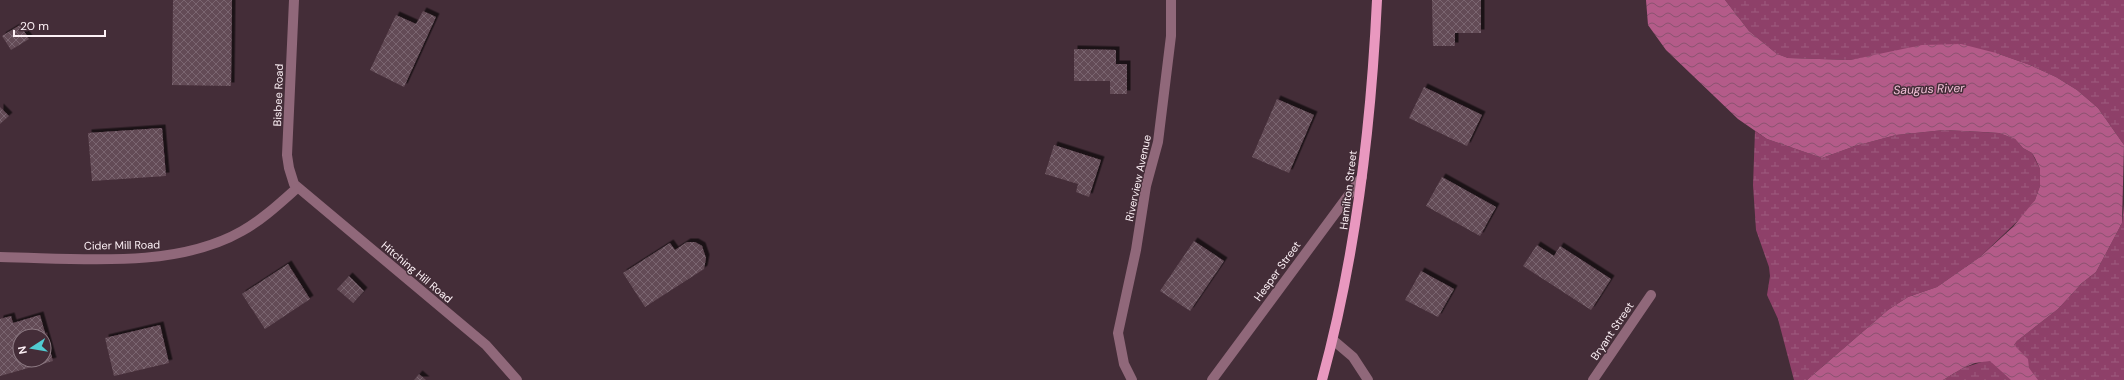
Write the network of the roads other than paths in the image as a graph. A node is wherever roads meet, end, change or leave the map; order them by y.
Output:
1 (294, 0) edge
2 (1171, 0) edge
3 (1377, 0) edge
4 (1362, 177) junction
5 (297, 188) junction
6 (0, 257) edge
7 (1651, 295) dead end
8 (1333, 340) junction
9 (517, 380) edge
10 (1132, 380) edge
11 (1212, 380) edge
12 (1322, 380) edge
13 (1368, 380) edge
14 (1593, 380) edge

1 - 5 street, Bisbee Road
2 - 10 street, Riverview Avenue
3 - 4 main road, Hamilton Street
4 - 8 main road, Hamilton Street
4 - 11 street, Hesper Street
5 - 6 street, Cider Mill Road
5 - 9 street, Hitching Hill Road
7 - 14 street, Bryant Street
8 - 12 main road, Hamilton Street
8 - 13 street

